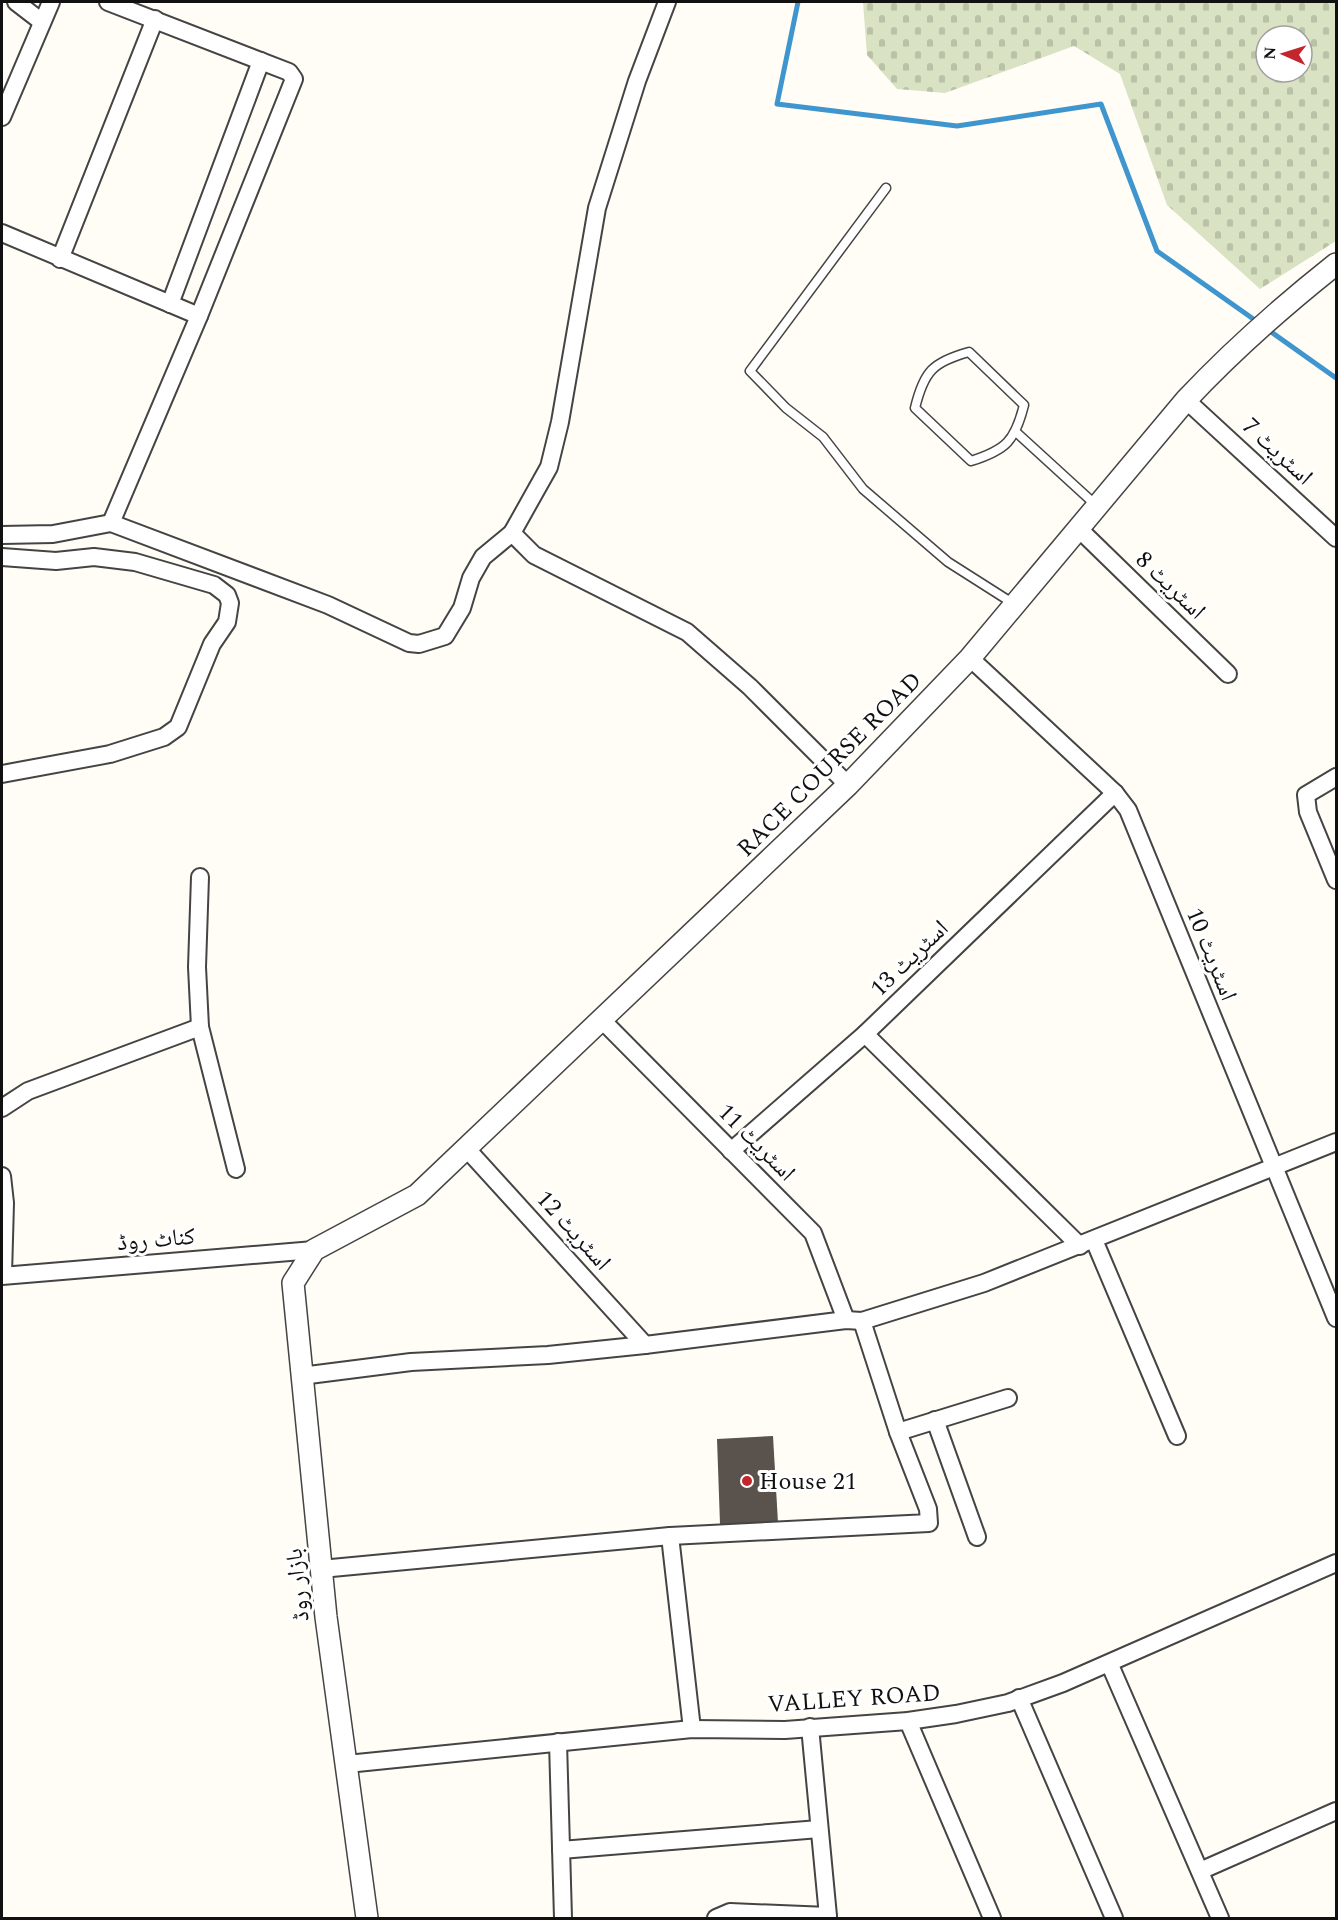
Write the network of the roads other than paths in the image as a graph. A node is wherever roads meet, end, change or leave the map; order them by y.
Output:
1 (16, 2) edge
2 (51, 2) edge
3 (112, 2) edge
4 (667, 2) edge
5 (155, 19) junction
6 (42, 22) junction
7 (261, 61) junction
8 (2, 117) edge
9 (886, 189) dead end
10 (2, 233) edge
11 (60, 259) junction
12 (1336, 264) edge
13 (170, 304) junction
14 (199, 316) junction
15 (1186, 400) junction
16 (1017, 433) junction
17 (1098, 507) junction
18 (111, 523) junction
19 (1080, 530) junction
20 (512, 533) junction
21 (2, 535) edge
22 (1336, 538) edge
23 (2, 557) edge
24 (1014, 604) junction
25 (970, 658) junction
26 (1228, 674) dead end
27 (2, 774) edge
28 (1336, 777) edge
29 (848, 785) junction
30 (1115, 793) junction
31 (200, 877) dead end
32 (1336, 880) edge
33 (601, 1019) junction
34 (200, 1028) junction
35 (865, 1034) junction
36 (2, 1108) edge
37 (1336, 1142) edge
38 (466, 1148) junction
39 (731, 1151) junction
40 (1274, 1168) junction
41 (236, 1169) dead end
42 (2, 1176) edge
43 (1087, 1243) junction
44 (314, 1250) junction
45 (2, 1276) edge
46 (1336, 1317) edge
47 (854, 1320) junction
48 (645, 1346) junction
49 (301, 1376) junction
50 (1008, 1398) dead end
51 (935, 1420) junction
52 (898, 1432) junction
53 (1177, 1436) dead end
54 (670, 1536) junction
55 (977, 1537) dead end
56 (1336, 1563) edge
57 (321, 1569) junction
58 (1110, 1665) junction
59 (1019, 1698) junction
60 (908, 1721) junction
61 (810, 1727) junction
62 (692, 1729) junction
63 (558, 1742) junction
64 (347, 1764) junction
65 (1336, 1811) edge
66 (819, 1829) junction
67 (561, 1850) junction
68 (1200, 1871) junction
69 (367, 1918) edge
70 (563, 1918) edge
71 (716, 1918) edge
72 (992, 1918) edge
73 (1114, 1918) edge
74 (1220, 1918) edge

1 - 6 street
2 - 6 street
3 - 5 street
4 - 20 street
5 - 7 street
5 - 11 street
6 - 8 street
7 - 13 street
7 - 14 street
9 - 24 lane
10 - 11 street
11 - 13 street
12 - 15 street, RACE COURSE ROAD
13 - 14 street
14 - 18 street
15 - 17 street, RACE COURSE ROAD
15 - 22 street, اسٹریٹ 7
16 - 16 lane
16 - 17 lane
17 - 19 street, RACE COURSE ROAD
18 - 20 street
18 - 21 street
19 - 24 street, RACE COURSE ROAD
19 - 26 street, اسٹریٹ 8
20 - 29 street
23 - 27 street
24 - 25 street, RACE COURSE ROAD
25 - 29 street, RACE COURSE ROAD
25 - 30 street, اسٹریٹ 10
28 - 32 street
29 - 33 street, RACE COURSE ROAD
30 - 35 street, اسٹریٹ 13
30 - 40 street, اسٹریٹ 10
31 - 34 street
33 - 38 street, RACE COURSE ROAD
33 - 39 street, اسٹریٹ 11
34 - 36 street
34 - 41 street
35 - 39 street, اسٹریٹ 13
35 - 43 street
37 - 40 street
38 - 44 street, RACE COURSE ROAD
38 - 48 street, اسٹریٹ 12
39 - 47 street, اسٹریٹ 11
40 - 43 street
40 - 46 street, اسٹریٹ 10
42 - 45 street
43 - 47 street
43 - 53 street
44 - 45 street, کناٹ روڈ
44 - 49 street, بازار روڈ
47 - 48 street
47 - 52 street, اسٹریٹ 11
48 - 49 street
49 - 57 street, بازار روڈ
50 - 51 street
51 - 52 street
51 - 55 street
52 - 54 street, اسٹریٹ 11
54 - 57 street
54 - 62 street
56 - 58 street, VALLEY ROAD
57 - 64 street, بازار روڈ
58 - 59 street, VALLEY ROAD
58 - 68 street
59 - 60 street, VALLEY ROAD
59 - 73 street
60 - 61 street, VALLEY ROAD
60 - 72 street
61 - 62 street, VALLEY ROAD
61 - 66 street
62 - 63 street, VALLEY ROAD
63 - 64 street, VALLEY ROAD
63 - 67 street
64 - 69 street, بازار روڈ
65 - 68 street
66 - 67 street
66 - 71 street
67 - 70 street
68 - 74 street

